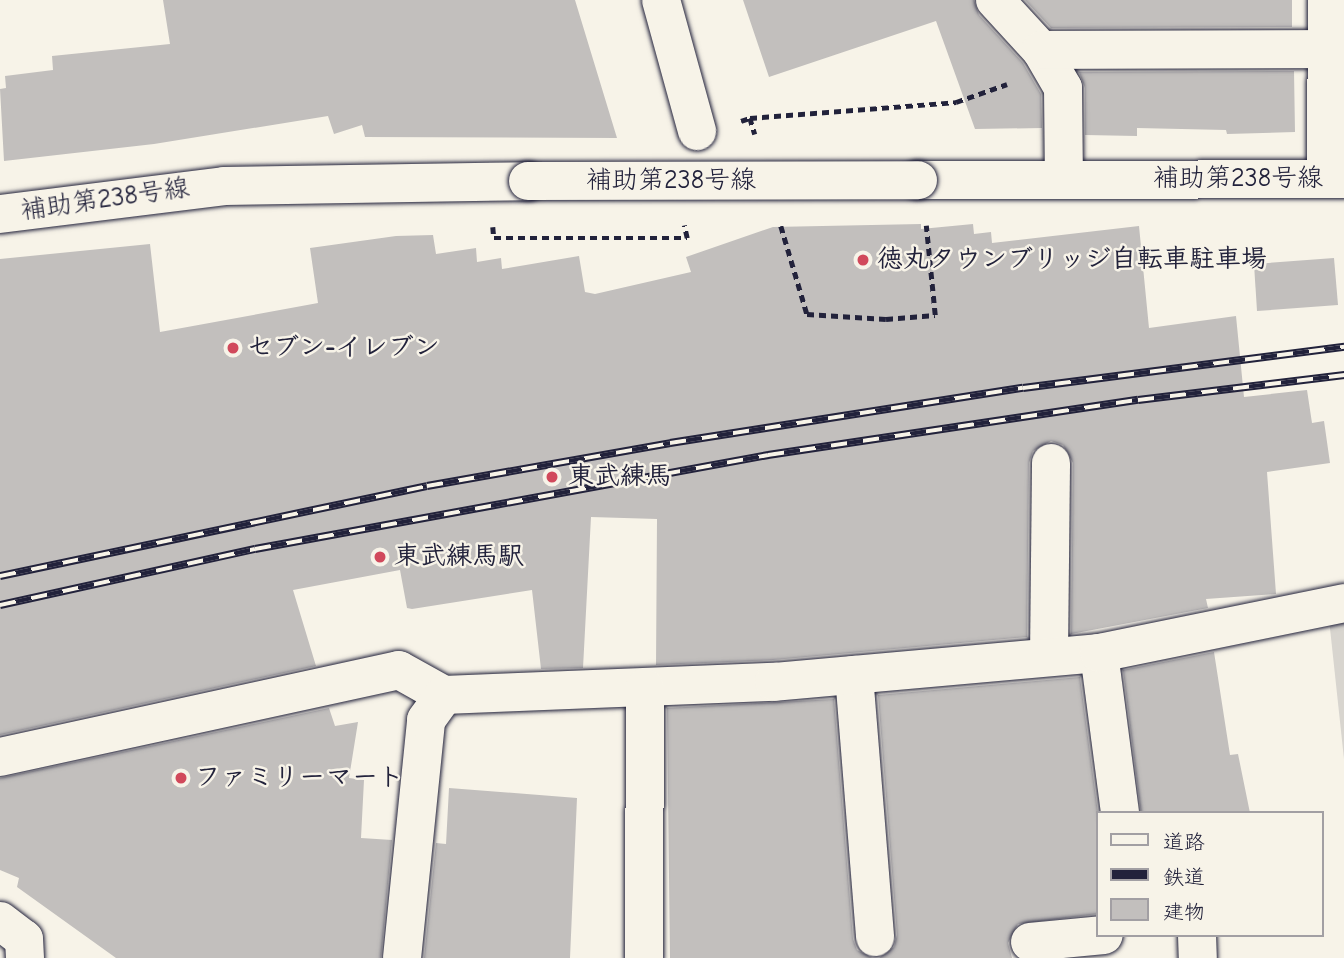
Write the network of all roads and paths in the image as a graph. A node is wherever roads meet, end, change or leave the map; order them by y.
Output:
1 (661, 0) edge
2 (995, 0) edge
3 (1327, 0) edge
4 (1327, 49) junction
5 (1046, 59) junction
6 (750, 118) dead end
7 (697, 131) dead end
8 (1335, 178) edge
9 (1064, 180) junction
10 (921, 197) junction
11 (0, 214) edge
12 (494, 238) dead end
13 (687, 239) dead end
14 (790, 258) dead end
15 (1051, 463) dead end
16 (1344, 603) edge
17 (1099, 653) junction
18 (1049, 656) junction
19 (854, 674) junction
20 (645, 688) junction
21 (444, 695) junction
22 (0, 757) edge
23 (1120, 811) edge
24 (0, 920) edge
25 (1096, 936) edge
26 (875, 937) dead end
27 (1197, 937) edge
28 (1030, 942) dead end
29 (25, 958) edge
30 (402, 958) edge
31 (644, 958) edge
32 (1198, 958) edge

1 - 7 street
2 - 5 street
3 - 4 street
4 - 5 street
4 - 8 street
5 - 6 path
5 - 9 street
8 - 9 street, 補助第238号線
9 - 10 street, 補助第238号線
10 - 11 street, 補助第238号線, bridge
10 - 14 path
12 - 13 path
15 - 18 street
16 - 17 street
17 - 18 street
17 - 23 street
18 - 19 street
19 - 20 street
19 - 26 street
20 - 21 street
20 - 31 street
21 - 22 street
21 - 30 street
24 - 29 street
25 - 28 street
27 - 32 street

